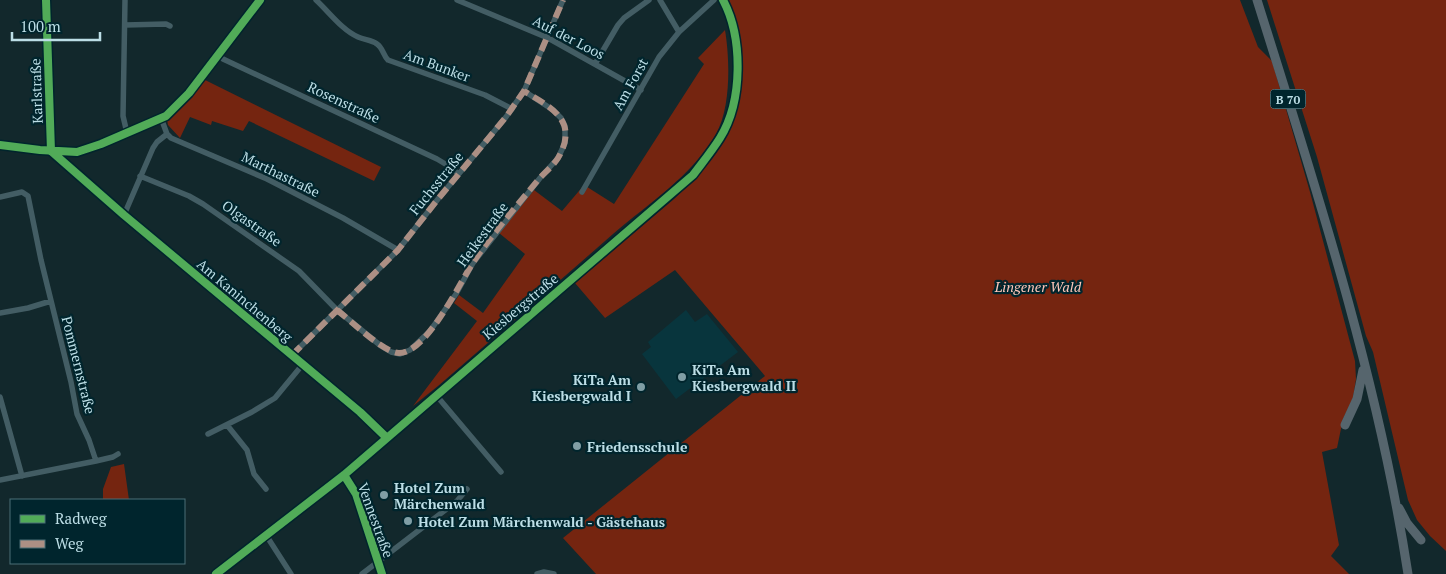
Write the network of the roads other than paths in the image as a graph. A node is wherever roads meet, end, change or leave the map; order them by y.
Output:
1 (46, 0) edge
2 (125, 0) edge
3 (260, 0) edge
4 (316, 0) edge
5 (457, 0) edge
6 (563, 0) edge
7 (649, 0) edge
8 (660, 0) edge
9 (714, 0) edge
10 (723, 0) edge
11 (1257, 0) edge
12 (125, 25) junction
13 (170, 26) dead end
14 (679, 32) junction
15 (548, 38) junction
16 (217, 55) junction
17 (595, 64) junction
18 (641, 90) junction
19 (524, 91) junction
20 (512, 109) junction
21 (161, 118) junction
22 (127, 133) junction
23 (166, 134) junction
24 (0, 145) edge
25 (51, 151) junction
26 (458, 174) junction
27 (140, 176) junction
28 (87, 184) dead end
29 (582, 192) dead end
30 (0, 197) edge
31 (124, 215) junction
32 (398, 250) junction
33 (51, 301) junction
34 (338, 310) junction
35 (0, 313) edge
36 (292, 356) junction
37 (1364, 362) junction
38 (303, 364) junction
39 (436, 395) junction
40 (0, 397) edge
41 (227, 425) junction
42 (1345, 425) dead end
43 (208, 434) dead end
44 (387, 438) junction
45 (118, 454) dead end
46 (96, 461) junction
47 (501, 472) dead end
48 (344, 475) junction
49 (22, 476) junction
50 (0, 480) edge
51 (266, 489) dead end
52 (467, 489) dead end
53 (1395, 501) junction
54 (266, 536) junction
55 (1421, 540) dead end
56 (378, 562) junction
57 (216, 574) edge
58 (291, 574) edge
59 (362, 574) edge
60 (382, 574) edge
61 (537, 574) edge
62 (554, 574) edge
63 (1408, 574) edge

1 - 25 street, Karlstraße
2 - 12 street
3 - 16 street
4 - 20 street, Am Bunker
5 - 15 street, Auf der Loos
6 - 15 street, Fuchsstraße
7 - 17 street
8 - 14 street
9 - 14 street, Am Forst
10 - 39 street, Kiesbergstraße
11 - 37 main road, B 70
12 - 13 street
12 - 22 street
14 - 18 street, Am Forst
15 - 17 street, Auf der Loos
15 - 19 street, Fuchsstraße
16 - 21 street
16 - 26 street, Rosenstraße
17 - 18 street, Auf der Loos
18 - 29 street, Am Forst
19 - 20 street, Fuchsstraße
19 - 34 street, Heikestraße
20 - 26 street, Fuchsstraße
21 - 22 street
21 - 23 street
22 - 25 street
23 - 27 street
23 - 32 street, Marthastraße
24 - 25 street
26 - 32 street, Fuchsstraße
27 - 31 street
27 - 34 street, Olgastraße
28 - 31 street, Am Kaninchenberg
30 - 33 street, Pommernstraße
31 - 36 street, Am Kaninchenberg
32 - 34 street, Fuchsstraße
33 - 35 street
33 - 46 street, Pommernstraße
34 - 36 street, Fuchsstraße
36 - 38 street, Am Kaninchenberg
37 - 42 main road
37 - 53 main road, B 70
38 - 41 street
38 - 44 street, Am Kaninchenberg
39 - 44 street, Kiesbergstraße
39 - 47 street
40 - 49 street
41 - 43 street
41 - 51 street
44 - 48 street, Kiesbergstraße
45 - 46 street
46 - 49 street
48 - 54 street, Kiesbergstraße
48 - 56 street, Vennestraße
49 - 50 street
52 - 56 street
53 - 55 main road
53 - 63 main road, B 70
54 - 57 street, Kiesbergstraße
54 - 58 street
56 - 59 street
56 - 60 street, Vennestraße
61 - 62 street

